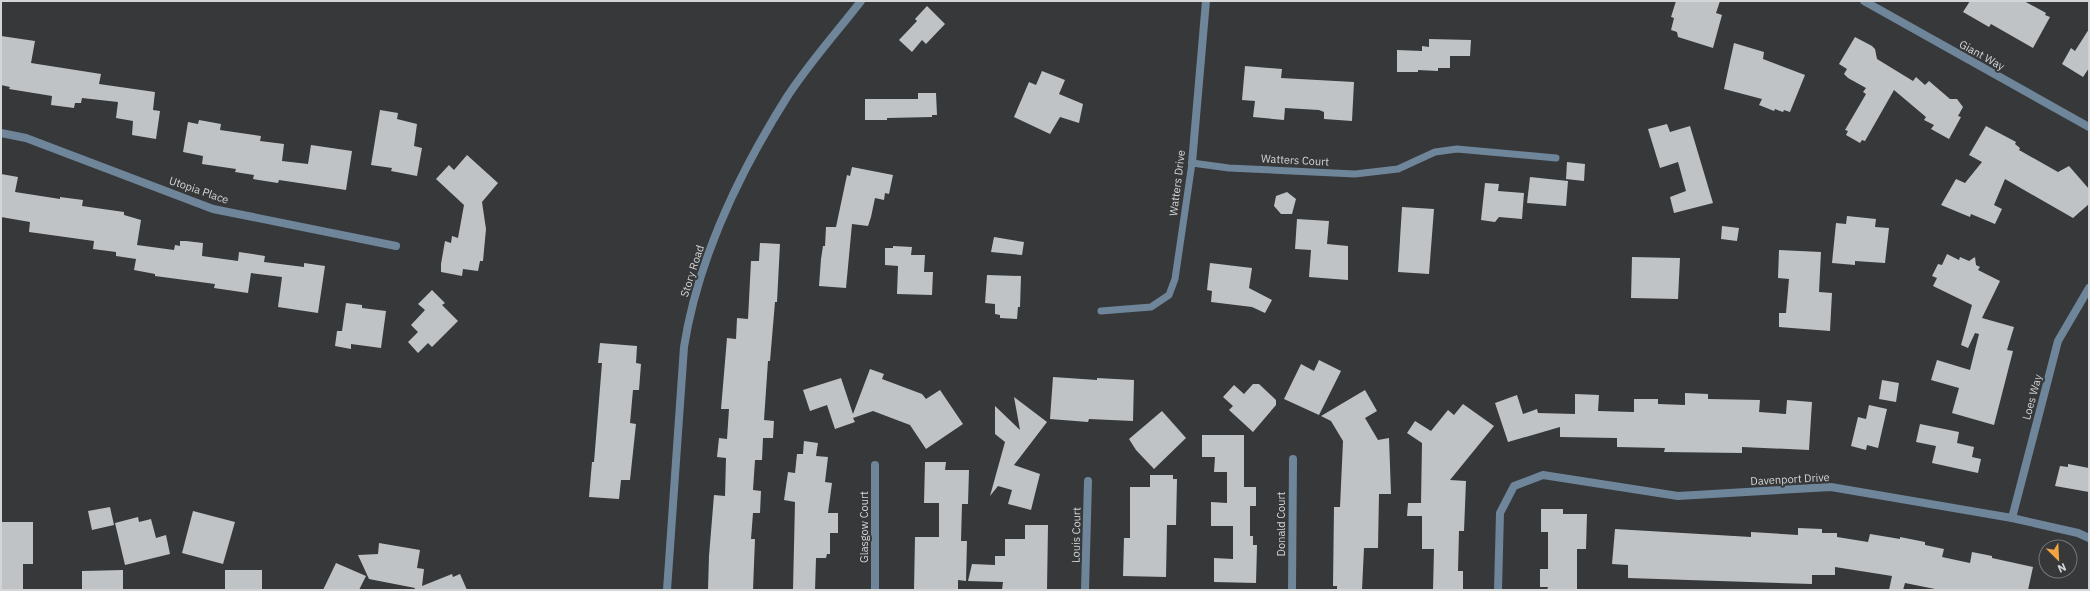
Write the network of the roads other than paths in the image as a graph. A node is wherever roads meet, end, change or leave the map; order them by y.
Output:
1 (861, 1) edge
2 (1206, 1) edge
3 (1864, 1) edge
4 (2089, 127) edge
5 (1, 133) edge
6 (1556, 158) dead end
7 (1192, 163) junction
8 (396, 246) dead end
9 (2089, 288) edge
10 (1101, 311) dead end
11 (1293, 459) dead end
12 (875, 465) dead end
13 (1088, 481) dead end
14 (2012, 518) junction
15 (2089, 538) edge
16 (667, 590) edge
17 (875, 590) edge
18 (1086, 590) edge
19 (1292, 590) edge
20 (1498, 590) edge

1 - 16 street, Story Road
2 - 7 street, Watters Drive
3 - 4 street, Giant Way
5 - 8 street, Utopia Place
6 - 7 lane, Watters Court
7 - 10 lane, Watters Drive
9 - 14 street, Loes Way
11 - 19 street, Donald Court
12 - 17 street, Glasgow Court
13 - 18 street, Louis Court
14 - 15 street, Davenport Drive
14 - 20 street, Davenport Drive

